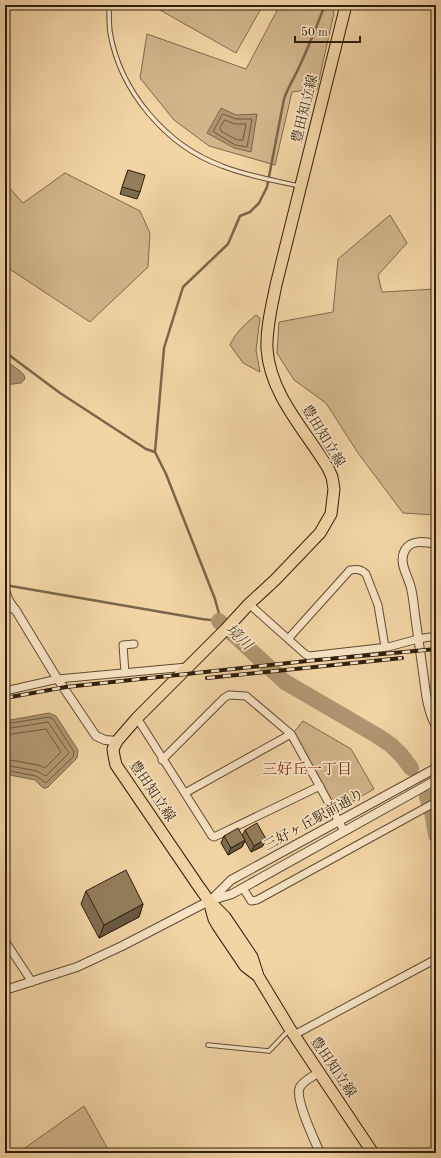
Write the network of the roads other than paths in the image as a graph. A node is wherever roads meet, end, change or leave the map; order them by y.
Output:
1 (109, 5) edge
2 (346, 5) edge
3 (301, 187) junction
4 (436, 544) edge
5 (6, 591) edge
6 (249, 604) junction
7 (5, 607) edge
8 (15, 609) junction
9 (436, 636) edge
10 (418, 638) junction
11 (288, 639) junction
12 (134, 644) dead end
13 (385, 647) junction
14 (188, 667) junction
15 (125, 673) junction
16 (58, 680) junction
17 (5, 690) edge
18 (137, 718) junction
19 (436, 726) edge
20 (291, 734) junction
21 (117, 741) junction
22 (162, 760) junction
23 (436, 768) edge
24 (436, 780) edge
25 (320, 786) junction
26 (185, 793) junction
27 (436, 802) edge
28 (339, 821) junction
29 (344, 831) junction
30 (243, 888) junction
31 (209, 901) junction
32 (5, 941) edge
33 (436, 959) edge
34 (32, 982) junction
35 (5, 990) edge
36 (292, 1032) junction
37 (208, 1044) dead end
38 (320, 1072) junction
39 (320, 1153) edge
40 (373, 1153) edge

1 - 3 lane
2 - 3 main road, 豊田知立線
3 - 6 main road, 豊田知立線
4 - 10 street
5 - 8 street
6 - 11 street
6 - 14 main road, 豊田知立線
7 - 8 street
8 - 16 street
9 - 10 street
10 - 13 street
10 - 19 street
11 - 13 street
11 - 13 street
12 - 15 street
14 - 15 street
14 - 18 main road, 豊田知立線
15 - 16 street
16 - 17 street
16 - 21 street
18 - 21 main road, 豊田知立線
18 - 22 street
20 - 22 street
20 - 25 street
20 - 26 street
21 - 31 main road, 豊田知立線
22 - 26 street
23 - 28 street, 三好ヶ丘駅前通り
24 - 29 street
25 - 26 street
25 - 28 street
27 - 30 street
28 - 29 street
28 - 31 street, 三好ヶ丘駅前通り
29 - 30 street
30 - 31 street
31 - 34 street
31 - 36 main road, 豊田知立線
32 - 34 street
33 - 36 street
34 - 35 street
36 - 37 lane
36 - 38 main road, 豊田知立線
38 - 39 street
38 - 40 main road, 豊田知立線

